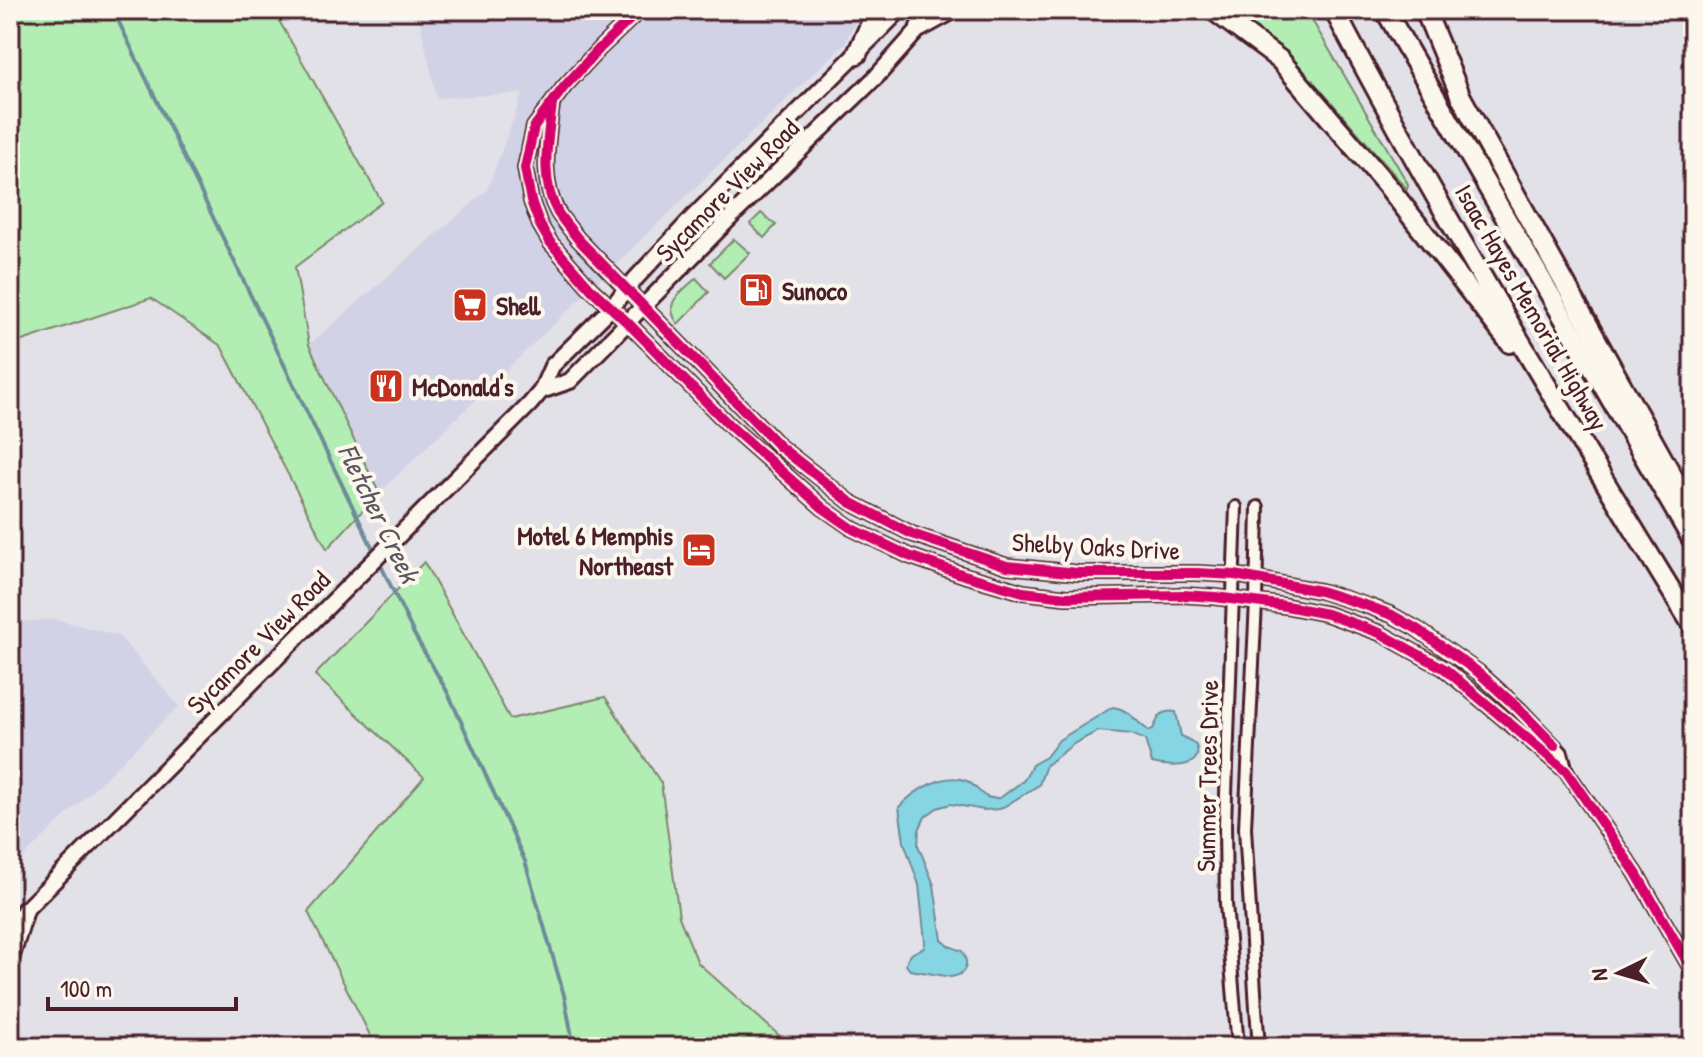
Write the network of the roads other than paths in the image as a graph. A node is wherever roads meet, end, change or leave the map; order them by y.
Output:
1 (640, 10) edge
2 (877, 10) edge
3 (900, 10) edge
4 (937, 10) edge
5 (951, 10) edge
6 (1213, 10) edge
7 (1334, 10) edge
8 (1385, 10) edge
9 (1425, 10) edge
10 (920, 27) junction
11 (857, 54) junction
12 (552, 104) junction
13 (625, 290) junction
14 (612, 307) junction
15 (643, 308) junction
16 (628, 323) junction
17 (541, 391) junction
18 (1554, 400) junction
19 (1236, 507) dead end
20 (1258, 507) dead end
21 (1693, 513) edge
22 (1693, 541) edge
23 (1235, 575) junction
24 (1256, 578) junction
25 (1234, 599) junction
26 (1256, 602) junction
27 (1693, 626) edge
28 (1566, 771) junction
29 (25, 910) junction
30 (10, 920) edge
31 (10, 928) edge
32 (10, 959) edge
33 (1693, 972) edge
34 (1238, 1047) edge
35 (1259, 1047) edge

1 - 12 street, Shelby Oaks Drive
2 - 11 highway
3 - 11 main road, Sycamore View Road
4 - 10 main road, Sycamore View Road
5 - 10 highway
6 - 18 highway
7 - 18 highway, Isaac Hayes Memorial Highway
8 - 22 highway, Isaac Hayes Memorial Highway
9 - 21 highway
10 - 15 main road, Sycamore View Road
11 - 13 main road, Sycamore View Road
12 - 13 street, Shelby Oaks Drive
12 - 14 street, Shelby Oaks Drive
13 - 14 main road, Sycamore View Road
13 - 15 street, Shelby Oaks Drive
14 - 16 street, Shelby Oaks Drive
14 - 17 main road, Sycamore View Road
15 - 16 main road, Sycamore View Road
15 - 23 street, Shelby Oaks Drive
16 - 17 main road, Sycamore View Road
16 - 25 street, Shelby Oaks Drive
17 - 29 main road, Sycamore View Road
18 - 27 highway, Isaac Hayes Memorial Highway
19 - 23 street, Summer Trees Drive
20 - 24 street, Summer Trees Drive
23 - 24 street, Shelby Oaks Drive
23 - 25 street, Summer Trees Drive
24 - 26 street, Summer Trees Drive
24 - 28 street, Shelby Oaks Drive
25 - 26 street, Shelby Oaks Drive
25 - 34 street, Summer Trees Drive
26 - 28 street, Shelby Oaks Drive
26 - 35 street, Summer Trees Drive
28 - 33 street, Shelby Oaks Drive
29 - 30 main road
29 - 31 main road, Sycamore View Road
29 - 32 main road

